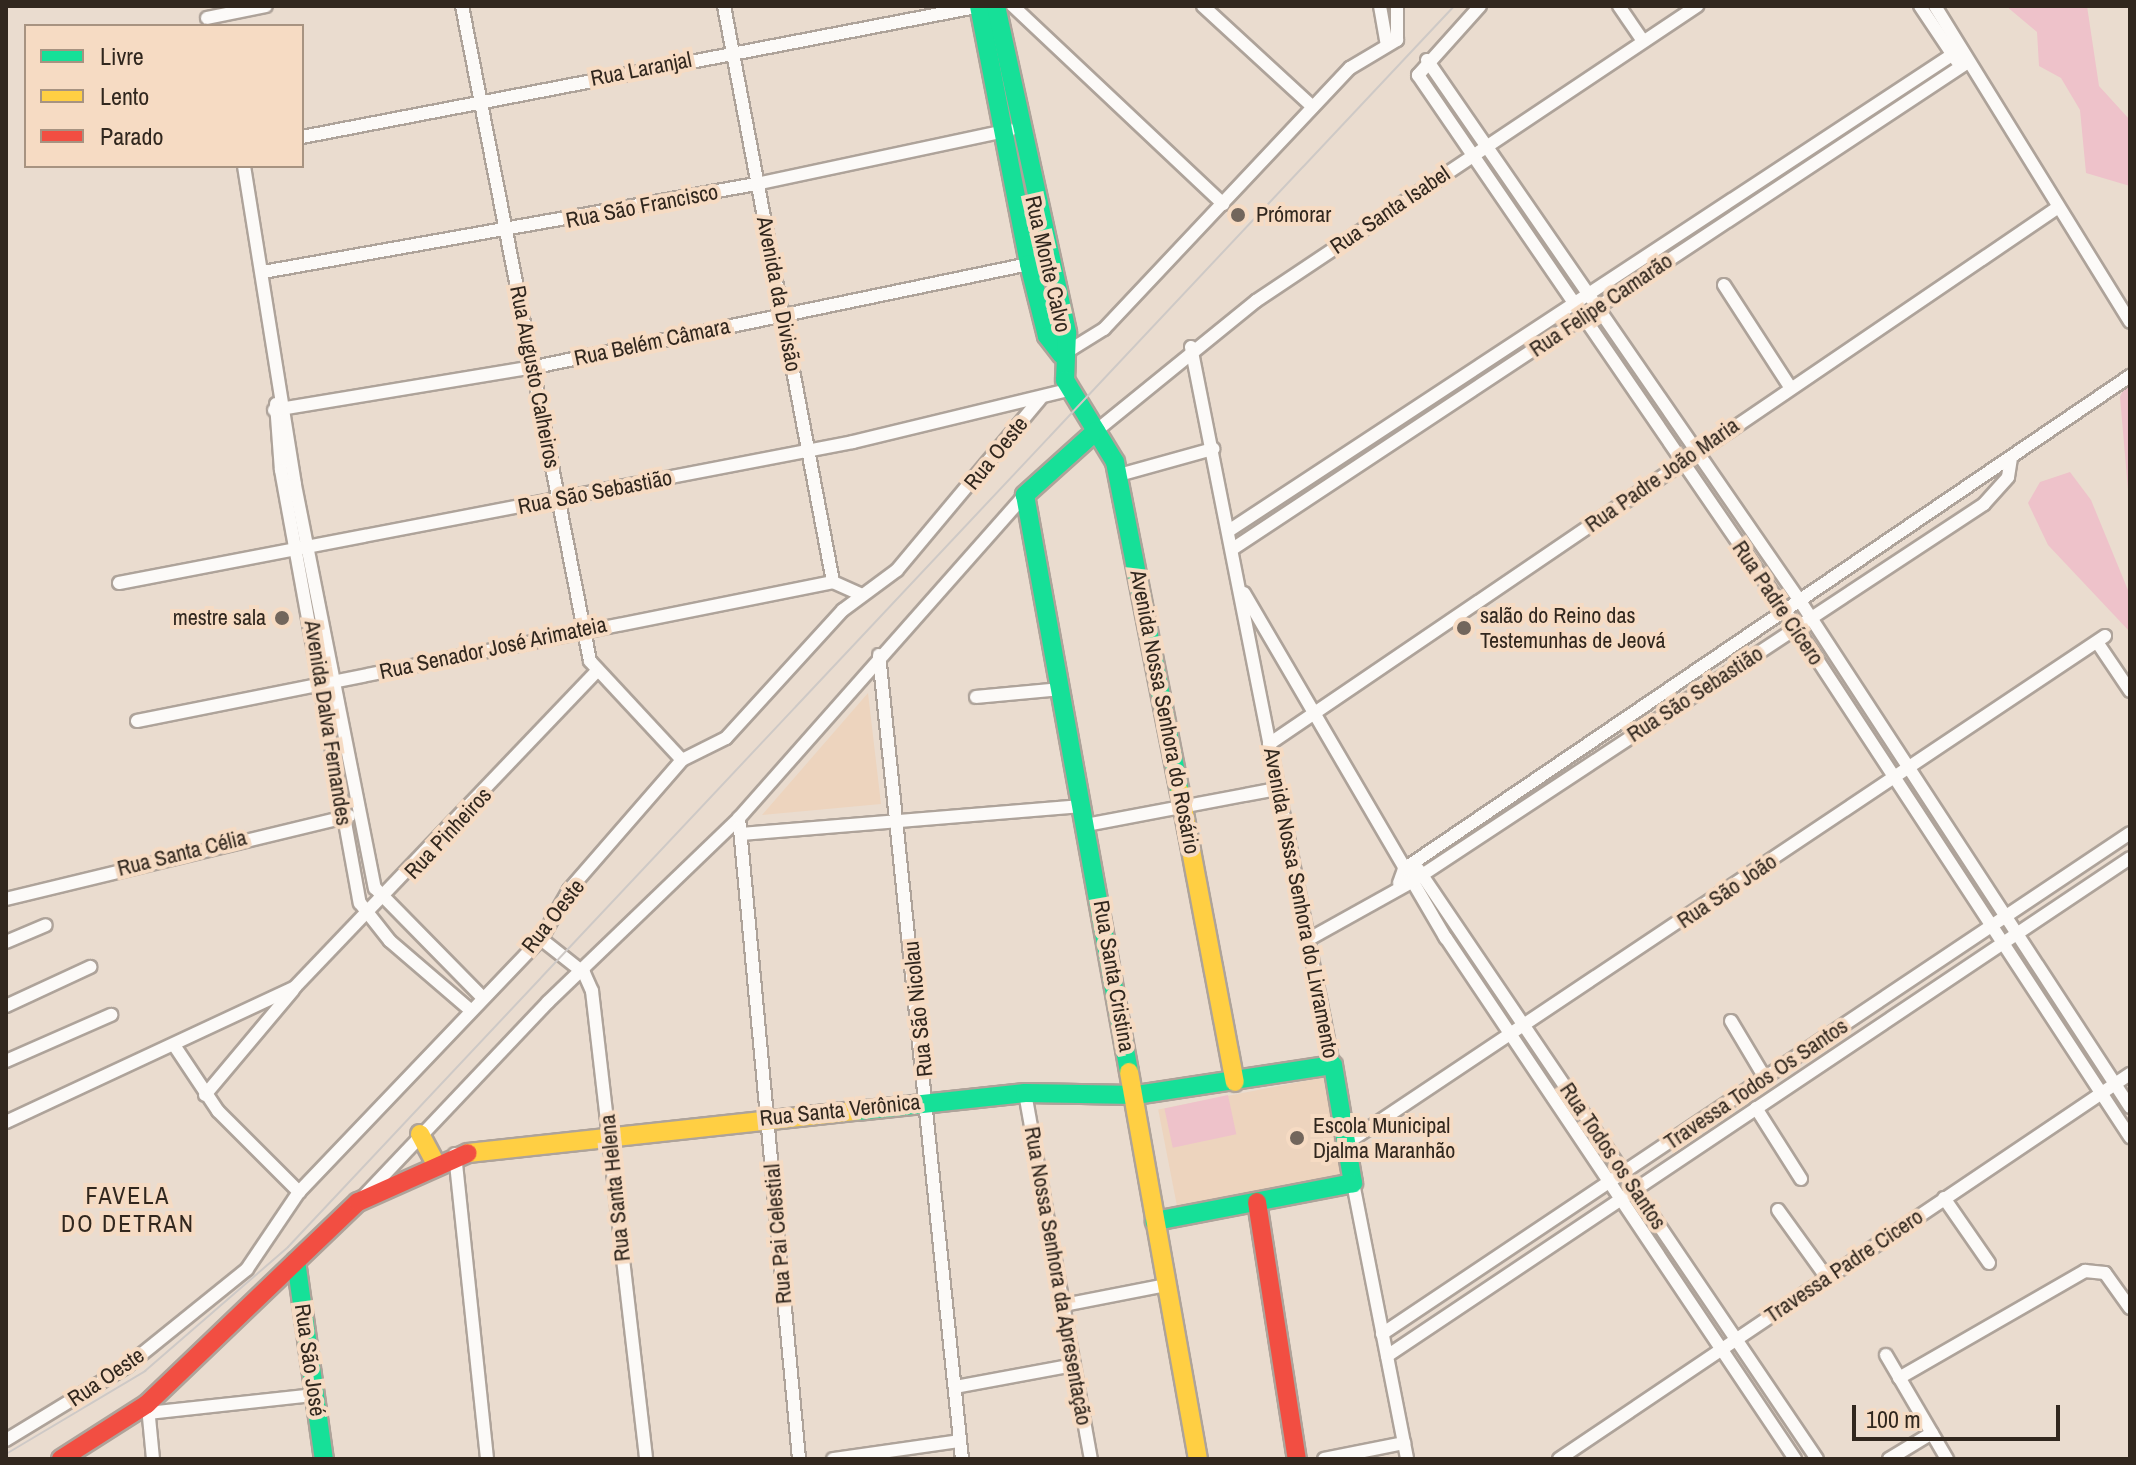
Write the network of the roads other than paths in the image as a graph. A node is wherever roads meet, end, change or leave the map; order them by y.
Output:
1 (266, 6) edge
2 (462, 6) edge
3 (724, 6) edge
4 (980, 6) edge
5 (996, 6) edge
6 (1013, 6) edge
7 (1203, 6) edge
8 (1380, 6) edge
9 (1397, 6) edge
10 (1480, 6) edge
11 (1619, 6) edge
12 (1697, 6) edge
13 (1920, 6) edge
14 (1935, 6) edge
15 (207, 17) edge
16 (1386, 41) junction
17 (1643, 41) junction
18 (733, 51) junction
19 (1957, 51) junction
20 (1427, 60) junction
21 (1964, 64) junction
22 (480, 98) junction
23 (1313, 107) junction
24 (1011, 130) junction
25 (304, 137) edge
26 (1488, 143) junction
27 (1477, 152) junction
28 (244, 168) edge
29 (756, 184) junction
30 (1223, 204) junction
31 (2057, 208) junction
32 (506, 231) junction
33 (1029, 264) junction
34 (263, 272) junction
35 (1724, 285) dead end
36 (1590, 293) junction
37 (1573, 304) junction
38 (1598, 307) junction
39 (784, 315) junction
40 (1582, 317) junction
41 (2130, 322) edge
42 (1191, 347) junction
43 (1062, 355) junction
44 (535, 367) junction
45 (2130, 376) edge
46 (1790, 387) junction
47 (1068, 390) junction
48 (1040, 399) junction
49 (279, 409) junction
50 (1096, 431) junction
51 (1213, 449) junction
52 (810, 451) junction
53 (1696, 452) junction
54 (2011, 458) junction
55 (1682, 462) junction
56 (1119, 475) junction
57 (1025, 495) junction
58 (559, 499) junction
59 (1230, 530) junction
60 (1234, 548) junction
61 (304, 550) junction
62 (833, 582) junction
63 (119, 583) dead end
64 (854, 592) junction
65 (1244, 593) junction
66 (1800, 601) junction
67 (1785, 611) junction
68 (1811, 618) junction
69 (1796, 627) junction
70 (583, 628) junction
71 (879, 655) junction
72 (595, 673) junction
73 (330, 683) junction
74 (1061, 689) junction
75 (2130, 691) edge
76 (976, 697) dead end
77 (1316, 715) junction
78 (137, 721) dead end
79 (1613, 728) junction
80 (1623, 742) junction
81 (1269, 744) junction
82 (682, 760) junction
83 (1908, 770) junction
84 (1892, 781) junction
85 (1277, 789) junction
86 (1184, 808) junction
87 (360, 815) junction
88 (1084, 816) junction
89 (344, 817) junction
90 (739, 818) junction
91 (897, 820) junction
92 (2130, 833) edge
93 (741, 834) junction
94 (2130, 858) edge
95 (1407, 863) junction
96 (1418, 878) junction
97 (1399, 883) junction
98 (6, 899) edge
99 (382, 902) junction
100 (2006, 916) junction
101 (367, 918) junction
102 (46, 925) dead end
103 (1991, 926) junction
104 (2018, 934) junction
105 (541, 939) junction
106 (1309, 939) junction
107 (6, 942) edge
108 (2003, 943) junction
109 (90, 967) dead end
110 (584, 973) junction
111 (295, 987) junction
112 (481, 996) junction
113 (6, 1006) edge
114 (469, 1009) junction
115 (111, 1015) dead end
116 (1731, 1021) dead end
117 (1526, 1026) junction
118 (1512, 1036) junction
119 (176, 1048) junction
120 (1796, 1057) junction
121 (6, 1061) edge
122 (1333, 1065) junction
123 (1809, 1073) junction
124 (2130, 1074) edge
125 (1765, 1078) junction
126 (1235, 1082) junction
127 (2115, 1084) junction
128 (1025, 1093) junction
129 (2100, 1094) junction
130 (205, 1095) junction
131 (1136, 1095) junction
132 (929, 1102) junction
133 (2130, 1107) edge
134 (1756, 1108) junction
135 (767, 1117) junction
136 (6, 1122) edge
137 (420, 1134) junction
138 (609, 1137) junction
139 (2130, 1137) edge
140 (1347, 1143) junction
141 (455, 1154) junction
142 (435, 1162) junction
143 (1625, 1172) junction
144 (1801, 1179) dead end
145 (1610, 1182) junction
146 (1353, 1183) junction
147 (1635, 1189) junction
148 (299, 1192) junction
149 (1944, 1198) junction
150 (1621, 1199) junction
151 (358, 1202) junction
152 (1257, 1202) junction
153 (1778, 1210) dead end
154 (1155, 1221) junction
155 (296, 1261) junction
156 (1989, 1263) dead end
157 (1827, 1278) junction
158 (1166, 1285) junction
159 (1064, 1305) junction
160 (2130, 1308) edge
161 (1382, 1334) junction
162 (1736, 1339) junction
163 (1721, 1350) junction
164 (1886, 1355) dead end
165 (1387, 1356) junction
166 (1074, 1365) junction
167 (1899, 1378) junction
168 (955, 1387) junction
169 (315, 1395) junction
170 (148, 1408) junction
171 (1932, 1433) junction
172 (6, 1440) edge
173 (960, 1441) junction
174 (1404, 1443) junction
175 (61, 1459) edge
176 (153, 1459) edge
177 (324, 1459) edge
178 (487, 1459) edge
179 (646, 1459) edge
180 (799, 1459) edge
181 (833, 1459) edge
182 (962, 1459) edge
183 (1091, 1459) edge
184 (1198, 1459) edge
185 (1297, 1459) edge
186 (1324, 1459) edge
187 (1407, 1459) edge
188 (1559, 1459) edge
189 (1795, 1459) edge
190 (1817, 1459) edge
191 (1889, 1459) edge
192 (1947, 1459) edge

1 - 15 street
2 - 22 street, Rua Augusto Calheiros
3 - 18 street, Avenida da Divisão
4 - 18 street, Rua Laranjal
4 - 24 main road, Rua Monte Calvo
5 - 24 main road, Rua Monte Calvo
6 - 30 street
7 - 23 street
8 - 16 street
9 - 16 street
10 - 20 street
11 - 17 street
12 - 17 street, Rua Santa Isabel
13 - 19 street
14 - 19 street
16 - 23 street
17 - 26 street, Rua Santa Isabel
18 - 22 street, Rua Laranjal
18 - 29 street, Avenida da Divisão
19 - 21 street
19 - 36 street, Rua Felipe Camarão
20 - 26 street, Rua Padre Cícero
20 - 27 street, Rua Padre Cícero
21 - 31 street
21 - 38 street, Rua Felipe Camarão
22 - 25 street, Rua Laranjal
22 - 32 street, Rua Augusto Calheiros
23 - 30 street
24 - 29 street, Rua São Francisco
24 - 33 main road, Rua Monte Calvo
24 - 43 main road, Rua Monte Calvo
26 - 27 street, Rua Santa Isabel
26 - 36 street, Rua Padre Cícero
27 - 37 street, Rua Padre Cícero
27 - 42 street, Rua Santa Isabel
28 - 34 street, Avenida Dalva Fernandes
29 - 32 street, Rua São Francisco
29 - 39 street, Avenida da Divisão
30 - 43 street
31 - 41 street
31 - 46 street, Rua Padre João Maria
32 - 34 street, Rua São Francisco
32 - 44 street, Rua Augusto Calheiros
33 - 39 street, Rua Belém Câmara
33 - 43 main road, Rua Monte Calvo
34 - 49 street, Avenida Dalva Fernandes
35 - 46 street
36 - 37 street, Rua Felipe Camarão
36 - 38 street, Rua Padre Cícero
37 - 40 street, Rua Padre Cícero
37 - 59 street, Rua Felipe Camarão
38 - 40 street, Rua Felipe Camarão
38 - 53 street, Rua Padre Cícero
39 - 44 street, Rua Belém Câmara
39 - 52 street, Avenida da Divisão
40 - 55 street, Rua Padre Cícero
40 - 60 street, Rua Felipe Camarão
42 - 50 street, Rua Santa Isabel
42 - 51 street, Avenida Nossa Senhora do Livramento
43 - 47 main road, Avenida Nossa Senhora do Rosário
44 - 49 street, Rua Belém Câmara
44 - 58 street, Rua Augusto Calheiros
45 - 54 street, Rua São Sebastião
46 - 53 street, Rua Padre João Maria
47 - 48 street, Rua São Sebastião
47 - 50 main road, Avenida Nossa Senhora do Rosário
48 - 52 street, Rua São Sebastião
48 - 64 street, Rua Oeste
49 - 61 street, Avenida Dalva Fernandes
50 - 56 main road, Avenida Nossa Senhora do Rosário
50 - 57 main road, Rua Oeste
51 - 56 street
51 - 59 street, Avenida Nossa Senhora do Livramento
52 - 58 street, Rua São Sebastião
52 - 62 street, Avenida da Divisão
53 - 55 street, Rua Padre João Maria
53 - 66 street, Rua Padre Cícero
54 - 66 street, Rua São Sebastião
54 - 68 street, Rua São Sebastião
55 - 67 street, Rua Padre Cícero
55 - 77 street, Rua Padre João Maria
56 - 86 main road, Avenida Nossa Senhora do Rosário
57 - 71 street, Rua Oeste
57 - 74 main road, Rua Santa Cristina
58 - 61 street, Rua São Sebastião
58 - 70 street, Rua Augusto Calheiros
59 - 60 street, Avenida Nossa Senhora do Livramento
60 - 65 street, Avenida Nossa Senhora do Livramento
61 - 63 street, Rua São Sebastião
61 - 73 street, Avenida Dalva Fernandes
62 - 64 street
62 - 70 street, Rua Senador José Arimateia
64 - 82 street, Rua Oeste
65 - 77 street, Rua Todos os Santos
65 - 81 street, Avenida Nossa Senhora do Livramento
66 - 67 street, Rua São Sebastião
66 - 68 street, Rua Padre Cícero
67 - 69 street, Rua Padre Cícero
67 - 79 street, Rua São Sebastião
68 - 69 street, Rua São Sebastião
68 - 83 street, Rua Padre Cícero
69 - 80 street, Rua São Sebastião
69 - 84 street, Rua Padre Cícero
70 - 72 street, Rua Augusto Calheiros
70 - 73 street, Rua Senador José Arimateia
71 - 90 street, Rua Oeste
71 - 91 street, Rua São Nicolau
72 - 82 street
72 - 99 street, Rua Pinheiros
73 - 78 street, Rua Senador José Arimateia
73 - 87 street, Avenida Dalva Fernandes
73 - 89 street, Avenida Dalva Fernandes
74 - 76 street
74 - 88 main road, Rua Santa Cristina
75 - 83 street, Rua São João
77 - 81 street, Rua Padre João Maria
77 - 95 street, Rua Todos os Santos
79 - 80 street
79 - 95 street, Rua São Sebastião
80 - 96 street, Rua São Sebastião
81 - 85 street, Avenida Nossa Senhora do Livramento
82 - 105 street, Rua Oeste
83 - 84 street, Rua São João
83 - 100 street, Rua Padre Cícero
84 - 103 street, Rua Padre Cícero
84 - 117 street, Rua São João
85 - 86 street
85 - 106 street, Avenida Nossa Senhora do Livramento
86 - 88 street
86 - 126 main road, Avenida Nossa Senhora do Rosário
87 - 89 street, Rua Santa Célia
87 - 99 street, Avenida Dalva Fernandes
88 - 91 street
88 - 131 main road, Rua Santa Cristina
89 - 98 street, Rua Santa Célia
89 - 101 street, Avenida Dalva Fernandes
90 - 93 street, Rua Pai Celestial
90 - 110 street, Rua Oeste
91 - 93 street
91 - 132 street, Rua São Nicolau
92 - 100 street, Travessa Todos Os Santos
93 - 135 street, Rua Pai Celestial
94 - 104 street, Travessa Todos Os Santos
95 - 96 street, Rua Todos os Santos
95 - 97 street
96 - 97 street, Rua São Sebastião
96 - 117 street, Rua Todos os Santos
96 - 118 street, Rua Todos os Santos
97 - 106 street, Rua São Sebastião
99 - 101 street, Rua Pinheiros
99 - 112 street
100 - 103 street, Travessa Todos Os Santos
100 - 104 street, Rua Padre Cícero
101 - 111 street, Rua Pinheiros
101 - 114 street
102 - 107 street
103 - 108 street, Rua Padre Cícero
103 - 120 street, Travessa Todos Os Santos
104 - 108 street, Travessa Todos Os Santos
104 - 127 street, Rua Padre Cícero
105 - 110 street
105 - 112 street, Rua Oeste
106 - 122 street, Avenida Nossa Senhora do Livramento
108 - 123 street, Travessa Todos Os Santos
108 - 129 street, Rua Padre Cícero
109 - 113 street
110 - 137 street, Rua Oeste
110 - 138 street, Rua Santa Helena
111 - 119 street, Rua Pinheiros
111 - 130 street, Rua Pinheiros
112 - 114 street, Rua Oeste
114 - 148 street, Rua Oeste
115 - 121 street
116 - 125 street
117 - 118 street, Rua São João
117 - 143 street, Rua Todos os Santos
118 - 140 street, Rua São João
118 - 145 street, Rua Todos os Santos
119 - 130 street
119 - 136 street, Rua Pinheiros
120 - 123 street
120 - 125 street, Travessa Todos Os Santos
122 - 126 main road, Rua Santa Verônica
122 - 140 main road, Avenida Nossa Senhora do Livramento
123 - 134 street, Travessa Todos Os Santos
124 - 127 street, Travessa Padre Cicero
125 - 143 street, Travessa Todos Os Santos
126 - 131 main road, Rua Santa Verônica
127 - 129 street, Travessa Padre Cicero
127 - 133 street, Rua Padre Cícero
128 - 131 main road, Rua Santa Verônica
128 - 132 main road, Rua Santa Verônica
128 - 159 street, Rua Nossa Senhora da Apresentação
129 - 139 street, Rua Padre Cícero
129 - 149 street, Travessa Padre Cicero
130 - 148 street
131 - 154 main road, Rua Santa Cristina
132 - 135 main road, Rua Santa Verônica
132 - 168 street, Rua São Nicolau
134 - 144 street, Travessa Todos Os Santos
134 - 147 street, Travessa Todos Os Santos
135 - 138 main road, Rua Santa Verônica
135 - 180 street, Rua Pai Celestial
137 - 142 main road
137 - 151 street, Rua Oeste
138 - 141 main road, Rua Santa Verônica
138 - 179 street, Rua Santa Helena
140 - 146 main road, Avenida Nossa Senhora do Livramento
141 - 142 main road, Rua Santa Verônica
141 - 178 street
142 - 151 main road, Rua Santa Verônica
143 - 145 street, Travessa Todos Os Santos
143 - 147 street, Rua Todos os Santos
145 - 150 street, Rua Todos os Santos
145 - 161 street, Travessa Todos Os Santos
146 - 152 main road
146 - 161 street, Avenida Nossa Senhora do Livramento
147 - 150 street, Travessa Todos Os Santos
147 - 162 street, Rua Todos os Santos
148 - 172 street, Rua Oeste
149 - 156 street
149 - 157 street, Travessa Padre Cicero
150 - 163 street, Rua Todos os Santos
150 - 165 street, Travessa Todos Os Santos
151 - 155 main road, Rua Oeste
152 - 154 main road
152 - 185 main road
153 - 157 street
154 - 158 main road, Rua Santa Cristina
155 - 169 main road, Rua São José
155 - 170 main road, Rua Oeste
157 - 162 street, Travessa Padre Cicero
158 - 159 street
158 - 184 main road, Rua Santa Cristina
159 - 166 street, Rua Nossa Senhora da Apresentação
160 - 167 street
161 - 165 street, Avenida Nossa Senhora do Livramento
162 - 163 street, Travessa Padre Cicero
162 - 190 street, Rua Todos os Santos
163 - 188 street, Travessa Padre Cicero
163 - 189 street, Rua Todos os Santos
164 - 167 street
165 - 174 street, Avenida Nossa Senhora do Livramento
166 - 168 street
166 - 183 street, Rua Nossa Senhora da Apresentação
167 - 171 street
168 - 173 street, Rua São Nicolau
169 - 170 street
169 - 177 main road, Rua São José
170 - 175 main road, Rua Oeste
170 - 176 street
171 - 191 street
171 - 192 street
173 - 181 street
173 - 182 street, Rua São Nicolau
174 - 186 street
174 - 187 street, Avenida Nossa Senhora do Livramento

